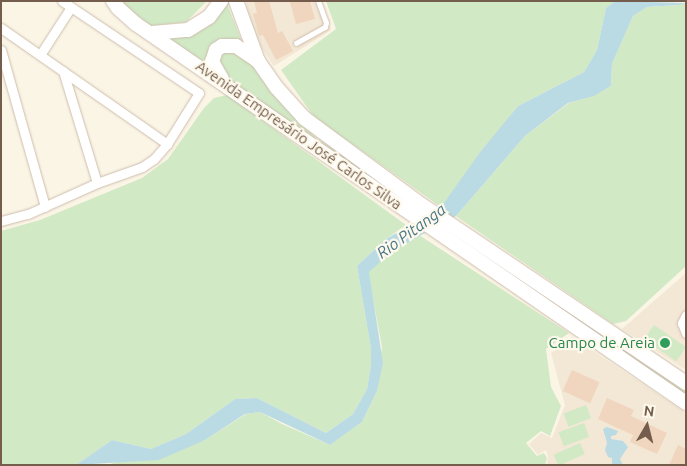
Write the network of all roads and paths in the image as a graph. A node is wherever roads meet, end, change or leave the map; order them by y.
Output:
1 (62, 1) edge
2 (113, 1) edge
3 (221, 1) edge
4 (236, 1) edge
5 (318, 1) edge
6 (71, 8) junction
7 (1, 28) edge
8 (152, 33) junction
9 (296, 43) dead end
10 (1, 50) edge
11 (40, 55) junction
12 (258, 61) junction
13 (63, 71) junction
14 (226, 84) junction
15 (167, 144) junction
16 (97, 183) junction
17 (45, 207) junction
18 (414, 207) junction
19 (1, 221) edge
20 (686, 315) edge
21 (686, 333) edge
22 (686, 382) edge
23 (686, 403) edge

1 - 6 street
2 - 8 main road, Avenida Empresário José Carlos Silva
3 - 8 main road
4 - 12 main road, Avenida Empresário José Carlos Silva
5 - 9 lane
6 - 11 street
6 - 15 street
7 - 11 street
8 - 14 main road, Avenida Empresário José Carlos Silva
10 - 17 street
11 - 13 street
12 - 14 main road
12 - 18 main road, Avenida Empresário José Carlos Silva
13 - 15 street
13 - 16 street
14 - 18 main road, Avenida Empresário José Carlos Silva
15 - 16 street
16 - 17 street
17 - 19 street
18 - 22 main road, Avenida Empresário José Carlos Silva
18 - 23 main road, Avenida Empresário José Carlos Silva
20 - 21 street

